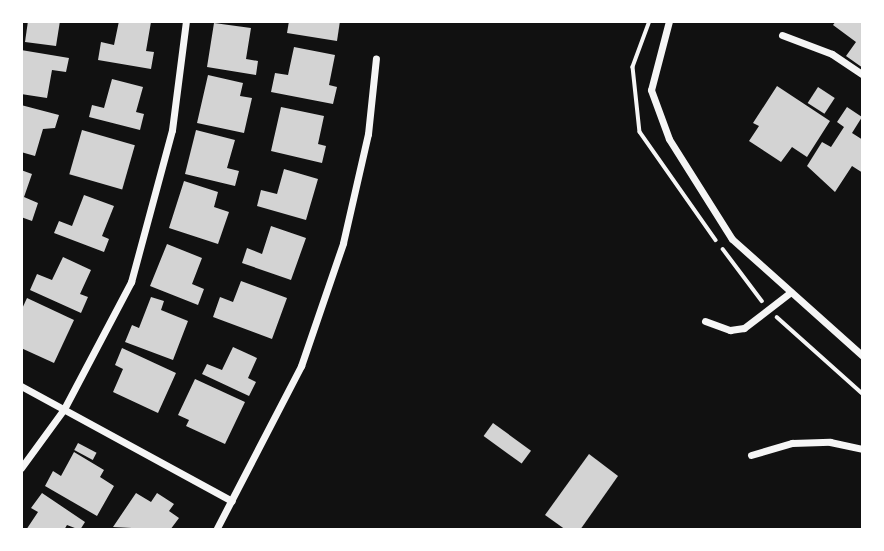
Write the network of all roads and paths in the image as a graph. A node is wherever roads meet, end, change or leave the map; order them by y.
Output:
1 (186, 21) edge
2 (669, 21) edge
3 (782, 35) dead end
4 (376, 58) dead end
5 (863, 75) edge
6 (791, 292) junction
7 (705, 321) dead end
8 (863, 356) edge
9 (21, 386) edge
10 (64, 409) junction
11 (863, 449) edge
12 (751, 455) dead end
13 (21, 468) edge
14 (232, 501) junction
15 (216, 530) edge

1 - 10 street
2 - 6 street
3 - 5 street
4 - 14 street
6 - 7 street
6 - 8 street
9 - 10 street
10 - 13 street
10 - 14 street
11 - 12 street
14 - 15 street

